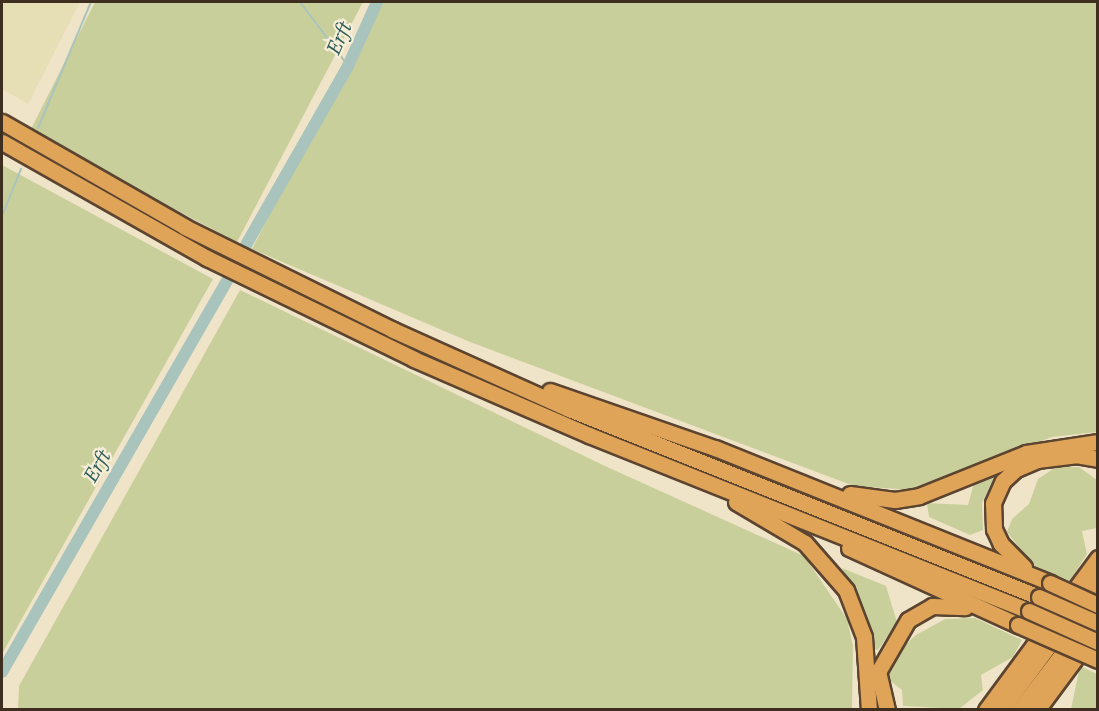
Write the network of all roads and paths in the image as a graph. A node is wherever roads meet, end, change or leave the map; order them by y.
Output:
1 (2, 122) edge
2 (2, 142) edge
3 (465, 363) junction
4 (1098, 442) edge
5 (1098, 459) edge
6 (689, 474) junction
7 (808, 484) junction
8 (717, 491) junction
9 (1098, 558) edge
10 (1098, 579) edge
11 (1044, 581) junction
12 (1098, 606) edge
13 (982, 610) junction
14 (1098, 624) edge
15 (1098, 628) edge
16 (1098, 642) edge
17 (1098, 660) edge
18 (991, 707) edge
19 (869, 710) edge
20 (887, 710) edge
21 (1019, 710) edge
22 (1039, 710) edge

1 - 3 highway
2 - 6 highway
3 - 7 highway
3 - 14 highway, bridge
4 - 7 highway
5 - 11 highway
6 - 8 highway
6 - 16 highway, bridge
7 - 11 highway
8 - 13 highway
8 - 19 highway
9 - 18 highway
10 - 18 highway
11 - 12 highway, bridge
12 - 21 highway
13 - 17 highway, bridge
13 - 20 highway
15 - 22 highway

